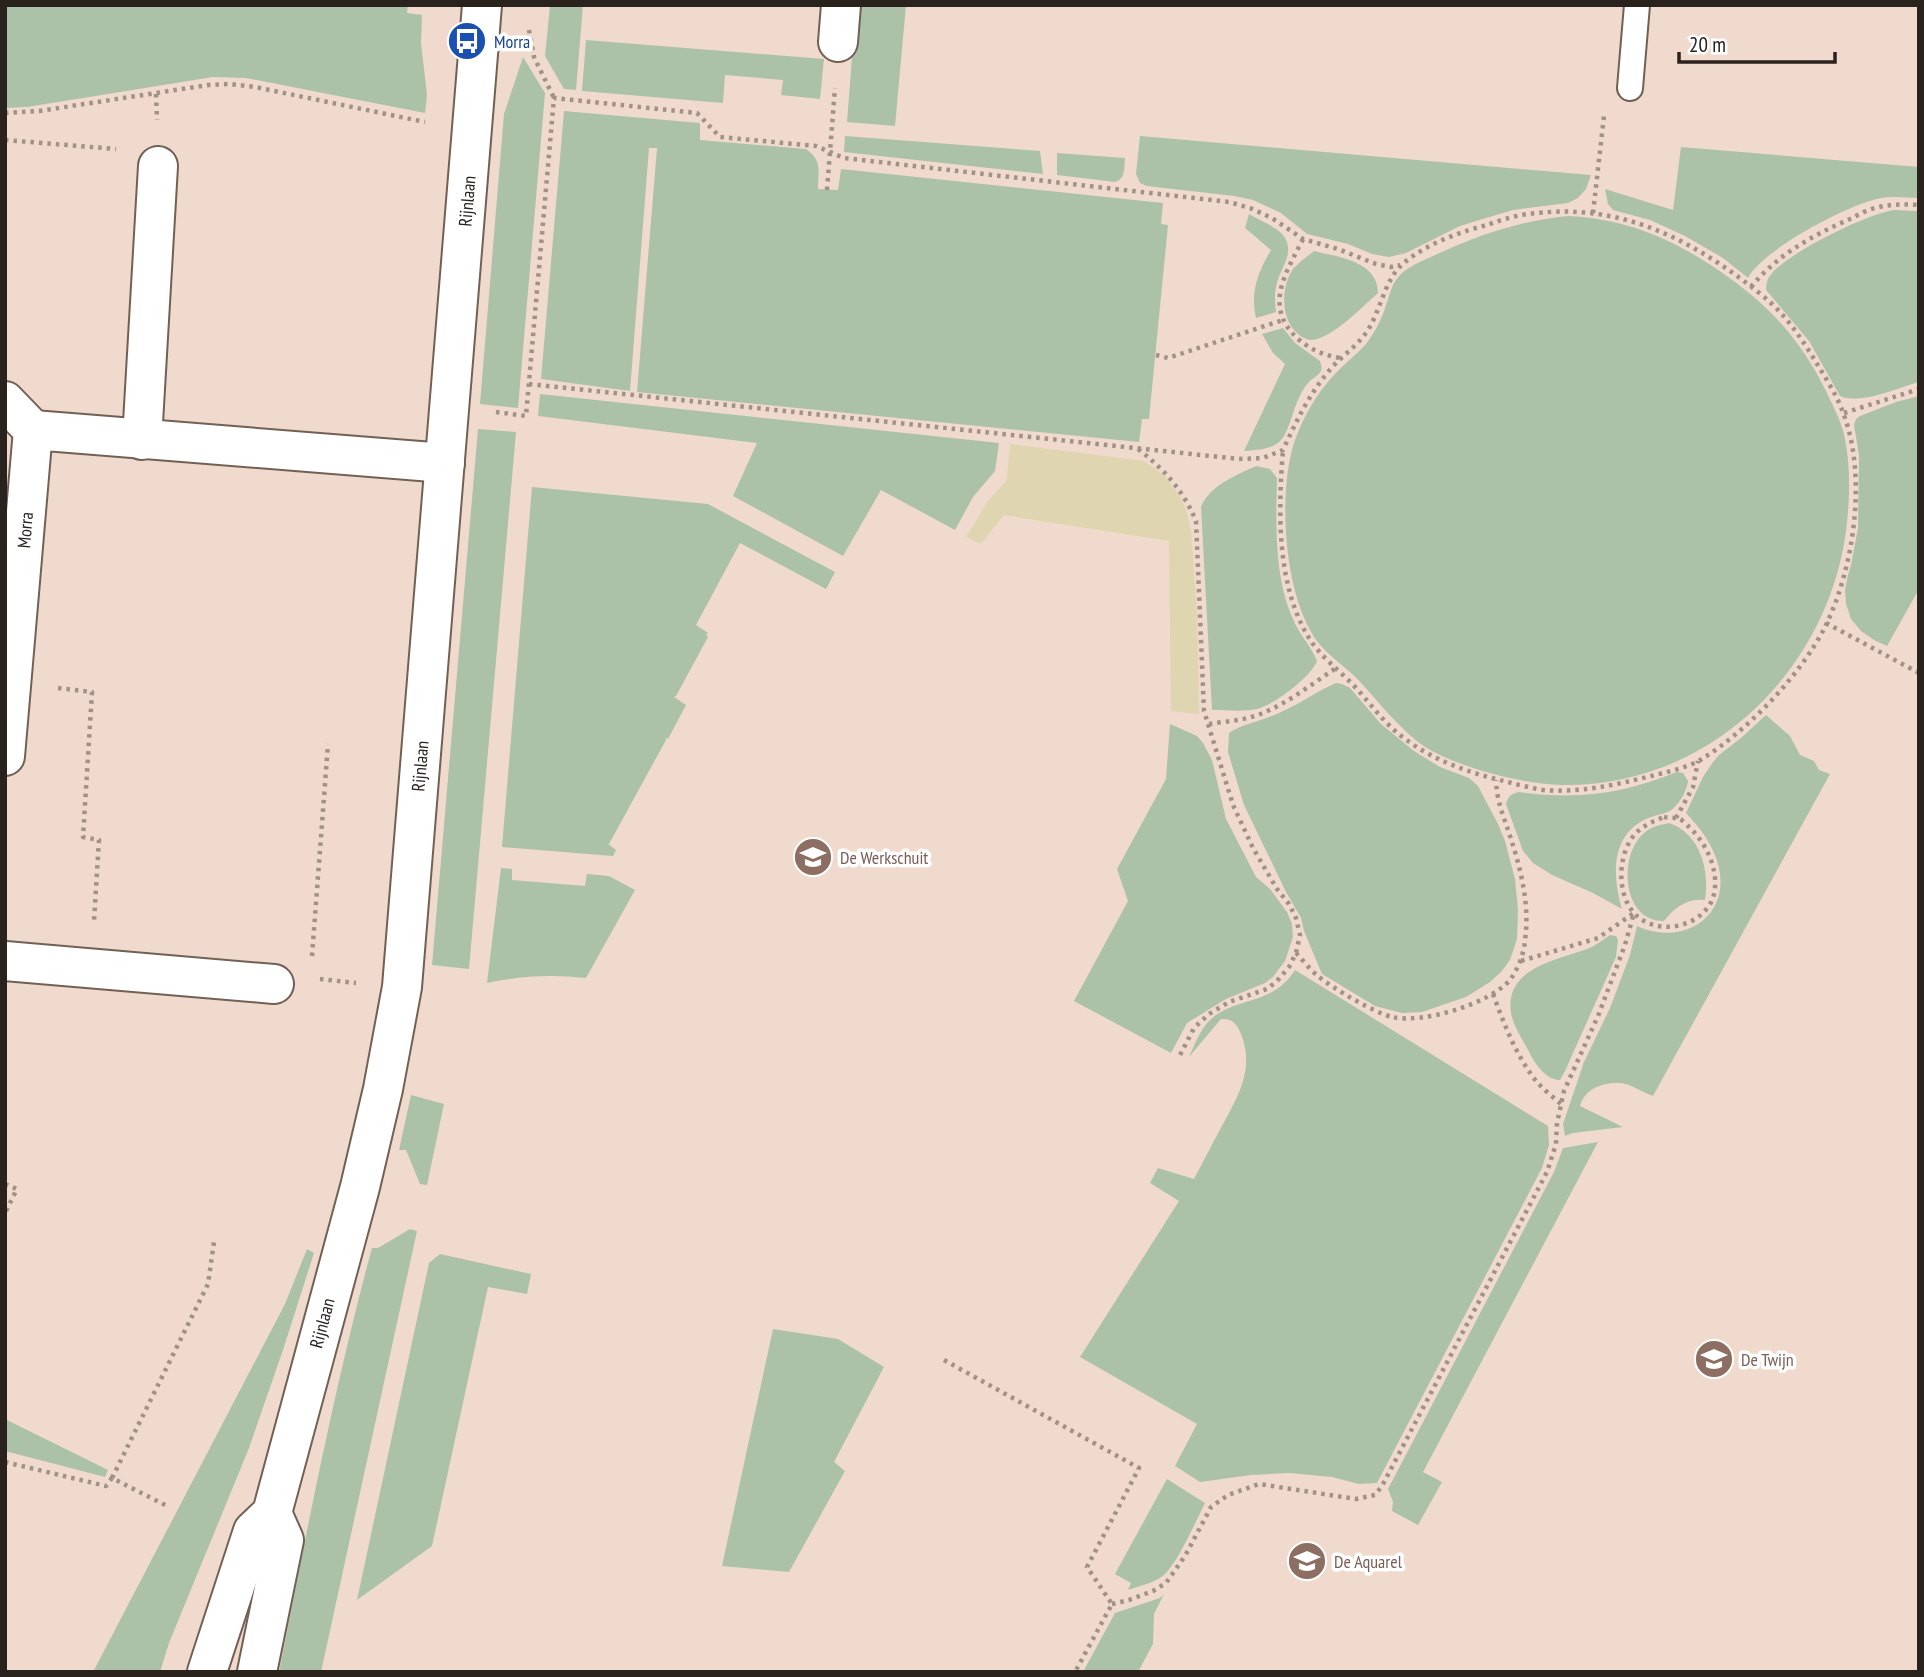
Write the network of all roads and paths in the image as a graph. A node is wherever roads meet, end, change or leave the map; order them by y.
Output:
1 (482, 5) edge
2 (1637, 5) edge
3 (527, 18) dead end
4 (840, 24) edge
5 (1630, 88) joint
6 (554, 98) junction
7 (5, 113) edge
8 (472, 132) junction
9 (5, 140) edge
10 (116, 149) dead end
11 (830, 152) junction
12 (158, 166) dead end
13 (827, 190) dead end
14 (1919, 205) edge
15 (1593, 213) junction
16 (1303, 239) junction
17 (1401, 264) junction
18 (1751, 287) junction
19 (1283, 320) junction
20 (1156, 355) dead end
21 (1341, 358) junction
22 (529, 384) junction
23 (1919, 389) edge
24 (5, 401) edge
25 (450, 407) junction
26 (1844, 413) junction
27 (33, 430) junction
28 (142, 440) junction
29 (1137, 448) junction
30 (1283, 450) junction
31 (445, 463) junction
32 (1826, 623) junction
33 (1336, 668) junction
34 (1919, 673) edge
35 (12, 684) junction
36 (1209, 724) junction
37 (328, 744) dead end
38 (5, 756) edge
39 (1698, 761) junction
40 (1496, 780) junction
41 (1676, 818) junction
42 (1634, 913) junction
43 (1296, 953) junction
44 (5, 961) edge
45 (1521, 961) junction
46 (91, 968) junction
47 (292, 981) junction
48 (402, 987) junction
49 (1493, 994) junction
50 (1178, 1059) dead end
51 (1561, 1104) junction
52 (5, 1184) edge
53 (5, 1213) edge
54 (214, 1242) dead end
55 (944, 1360) dead end
56 (5, 1462) edge
57 (113, 1478) junction
58 (167, 1506) dead end
59 (272, 1513) junction
60 (1112, 1604) junction
61 (207, 1672) edge
62 (257, 1672) edge
63 (1075, 1672) edge

1 - 8 street, Rijnlaan
2 - 5 lane
3 - 6 path
4 - 11 path
5 - 15 path
6 - 11 path
6 - 22 path
7 - 8 path
8 - 25 street, Rijnlaan
9 - 10 path
11 - 13 path
11 - 16 path
12 - 28 street
14 - 18 path
15 - 17 path
15 - 18 path
16 - 17 path
16 - 19 path
17 - 21 path
18 - 26 path
19 - 20 path
19 - 21 path
21 - 30 path
22 - 25 path
22 - 29 path
23 - 26 path
24 - 27 street
25 - 31 street, Rijnlaan
26 - 32 path
27 - 28 street
27 - 35 street, Morra
28 - 31 street
29 - 30 path
29 - 36 path
30 - 33 path
31 - 48 street, Rijnlaan
32 - 34 path
32 - 39 path
33 - 36 path
33 - 40 path
35 - 38 street, Morra
35 - 46 path
36 - 43 path
37 - 47 path
39 - 40 path
39 - 41 path
40 - 45 path
41 - 42 path
41 - 42 path
42 - 45 path
42 - 51 path
43 - 49 path
43 - 50 path
44 - 46 street
45 - 49 path
46 - 47 street
47 - 48 path
48 - 59 street, Rijnlaan
49 - 51 path
51 - 60 path
52 - 53 path
54 - 57 path
55 - 60 path
56 - 57 path
57 - 58 path
59 - 61 street, Rijnlaan
59 - 62 street
60 - 63 path

